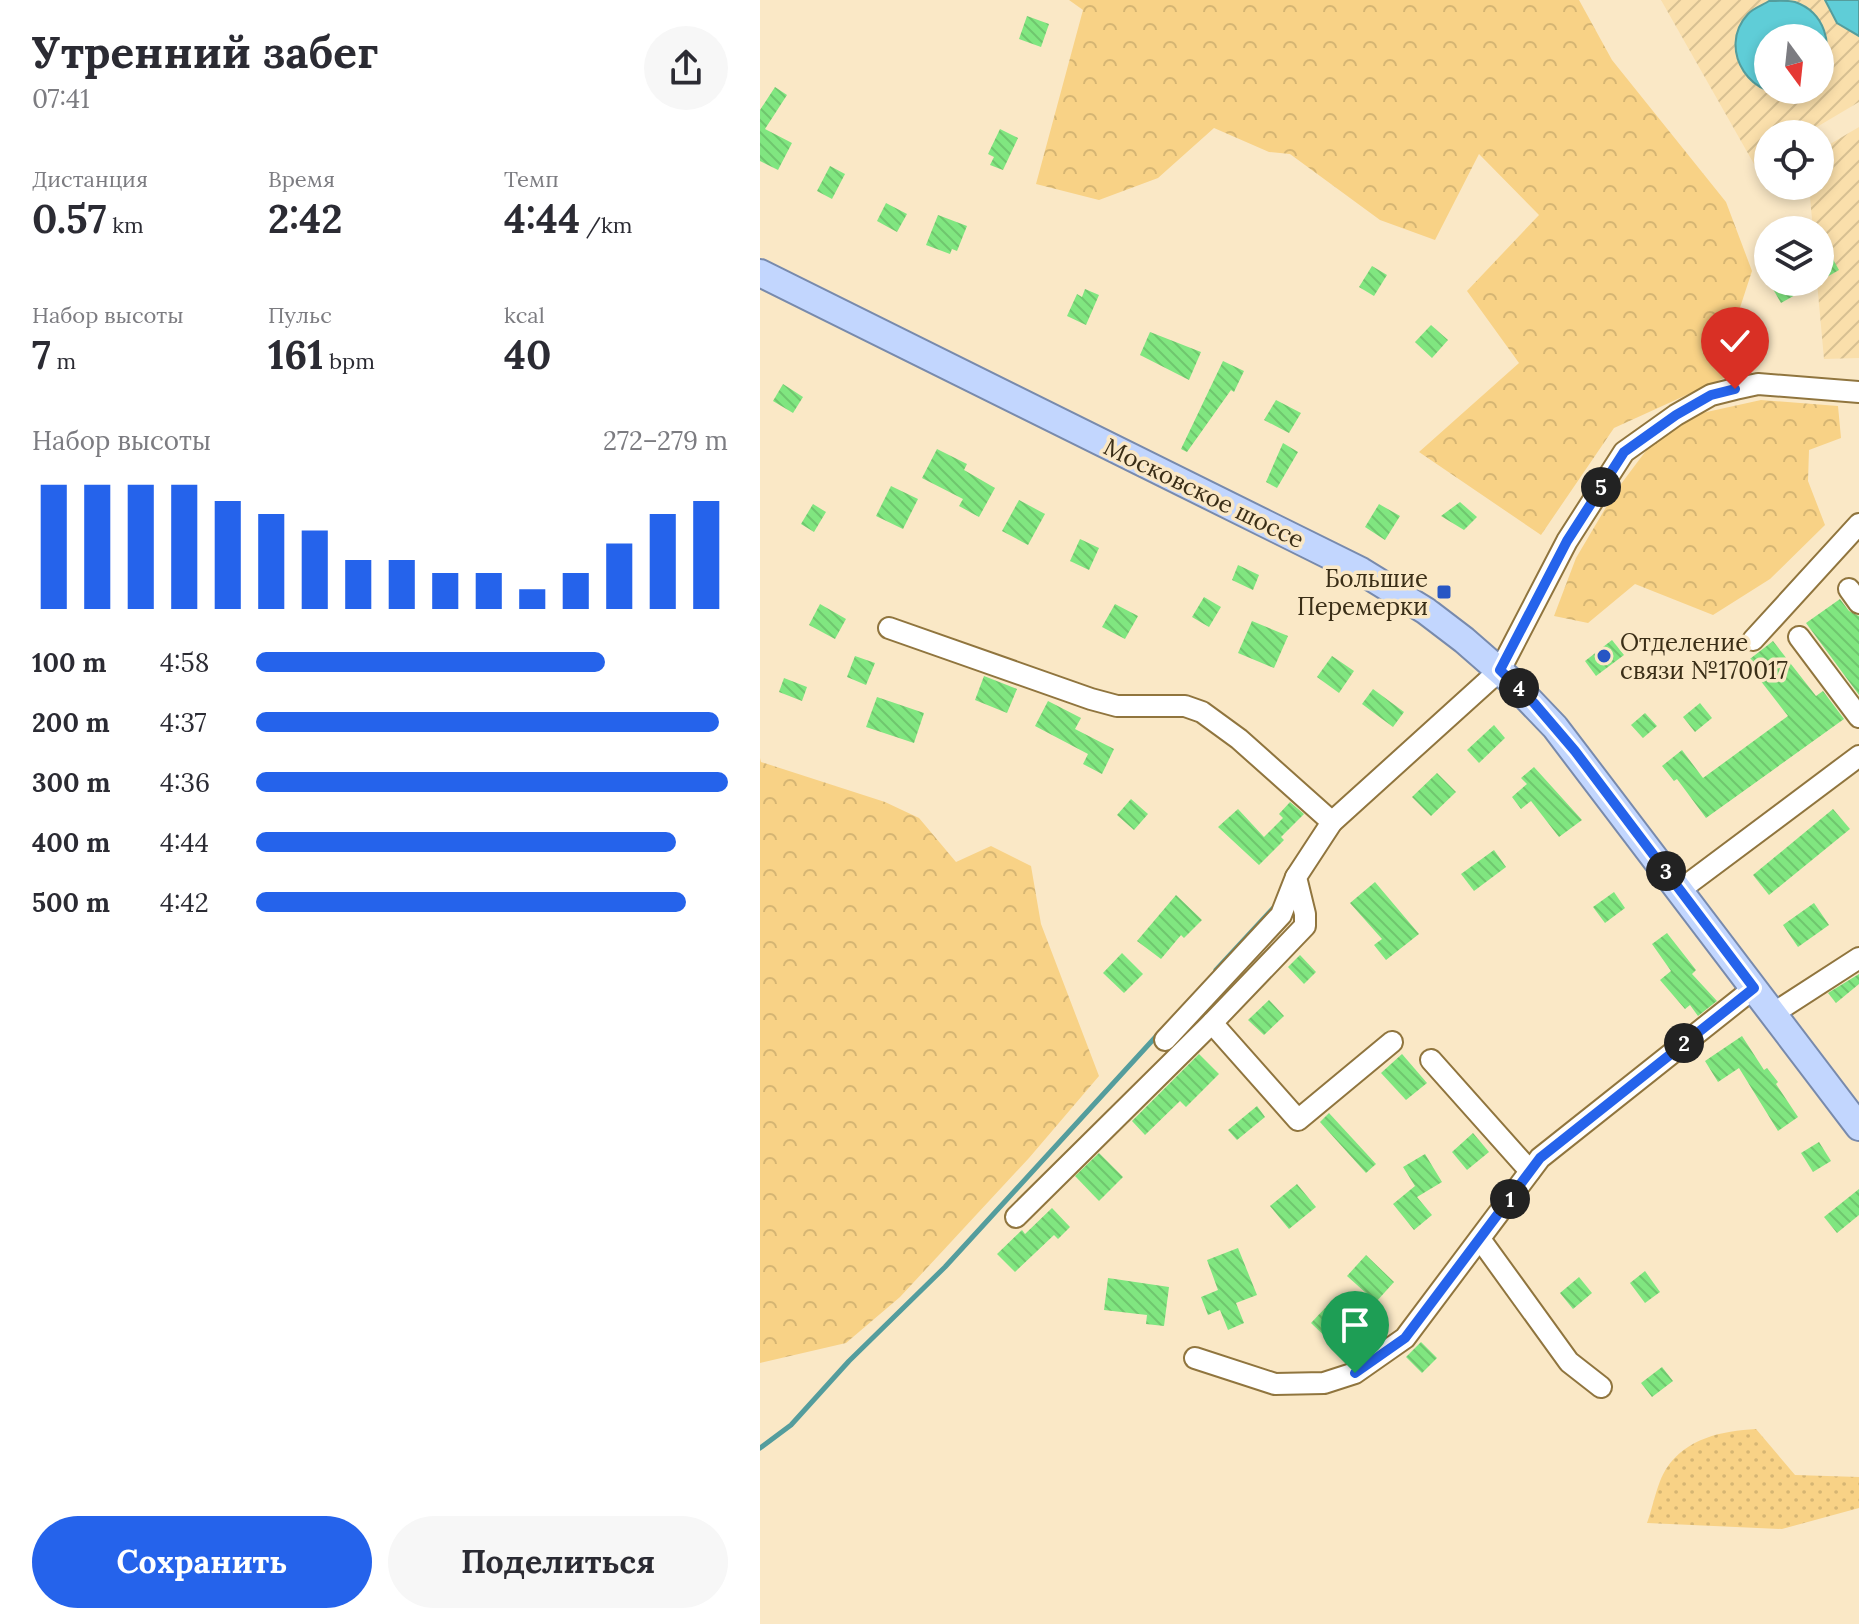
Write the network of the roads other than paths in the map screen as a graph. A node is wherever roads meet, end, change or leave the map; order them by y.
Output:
1 (760, 273) edge
2 (1859, 392) edge
3 (1859, 524) edge
4 (889, 628) dead end
5 (1799, 637) dead end
6 (1753, 640) dead end
7 (1500, 670) junction
8 (1859, 717) edge
9 (1859, 756) edge
10 (1332, 822) junction
11 (1296, 877) junction
12 (1680, 890) junction
13 (1859, 958) edge
14 (1754, 988) junction
15 (1774, 1013) junction
16 (1212, 1023) junction
17 (1165, 1040) dead end
18 (1392, 1042) dead end
19 (1431, 1060) dead end
20 (1859, 1127) edge
21 (1530, 1171) junction
22 (1016, 1217) dead end
23 (1480, 1239) junction
24 (1195, 1358) dead end
25 (1601, 1387) dead end

1 - 7 main road, Московское шоссе
2 - 7 street
3 - 6 street
4 - 10 street
5 - 8 street
7 - 10 street
7 - 12 main road, Московское шоссе
9 - 12 street
10 - 11 street
11 - 16 street
11 - 17 street
12 - 14 main road, Московское шоссе
13 - 15 street
14 - 15 main road, Московское шоссе
14 - 21 street
15 - 20 main road, Московское шоссе
16 - 18 street
16 - 22 street
19 - 21 street
21 - 23 street
23 - 24 street
23 - 25 street

